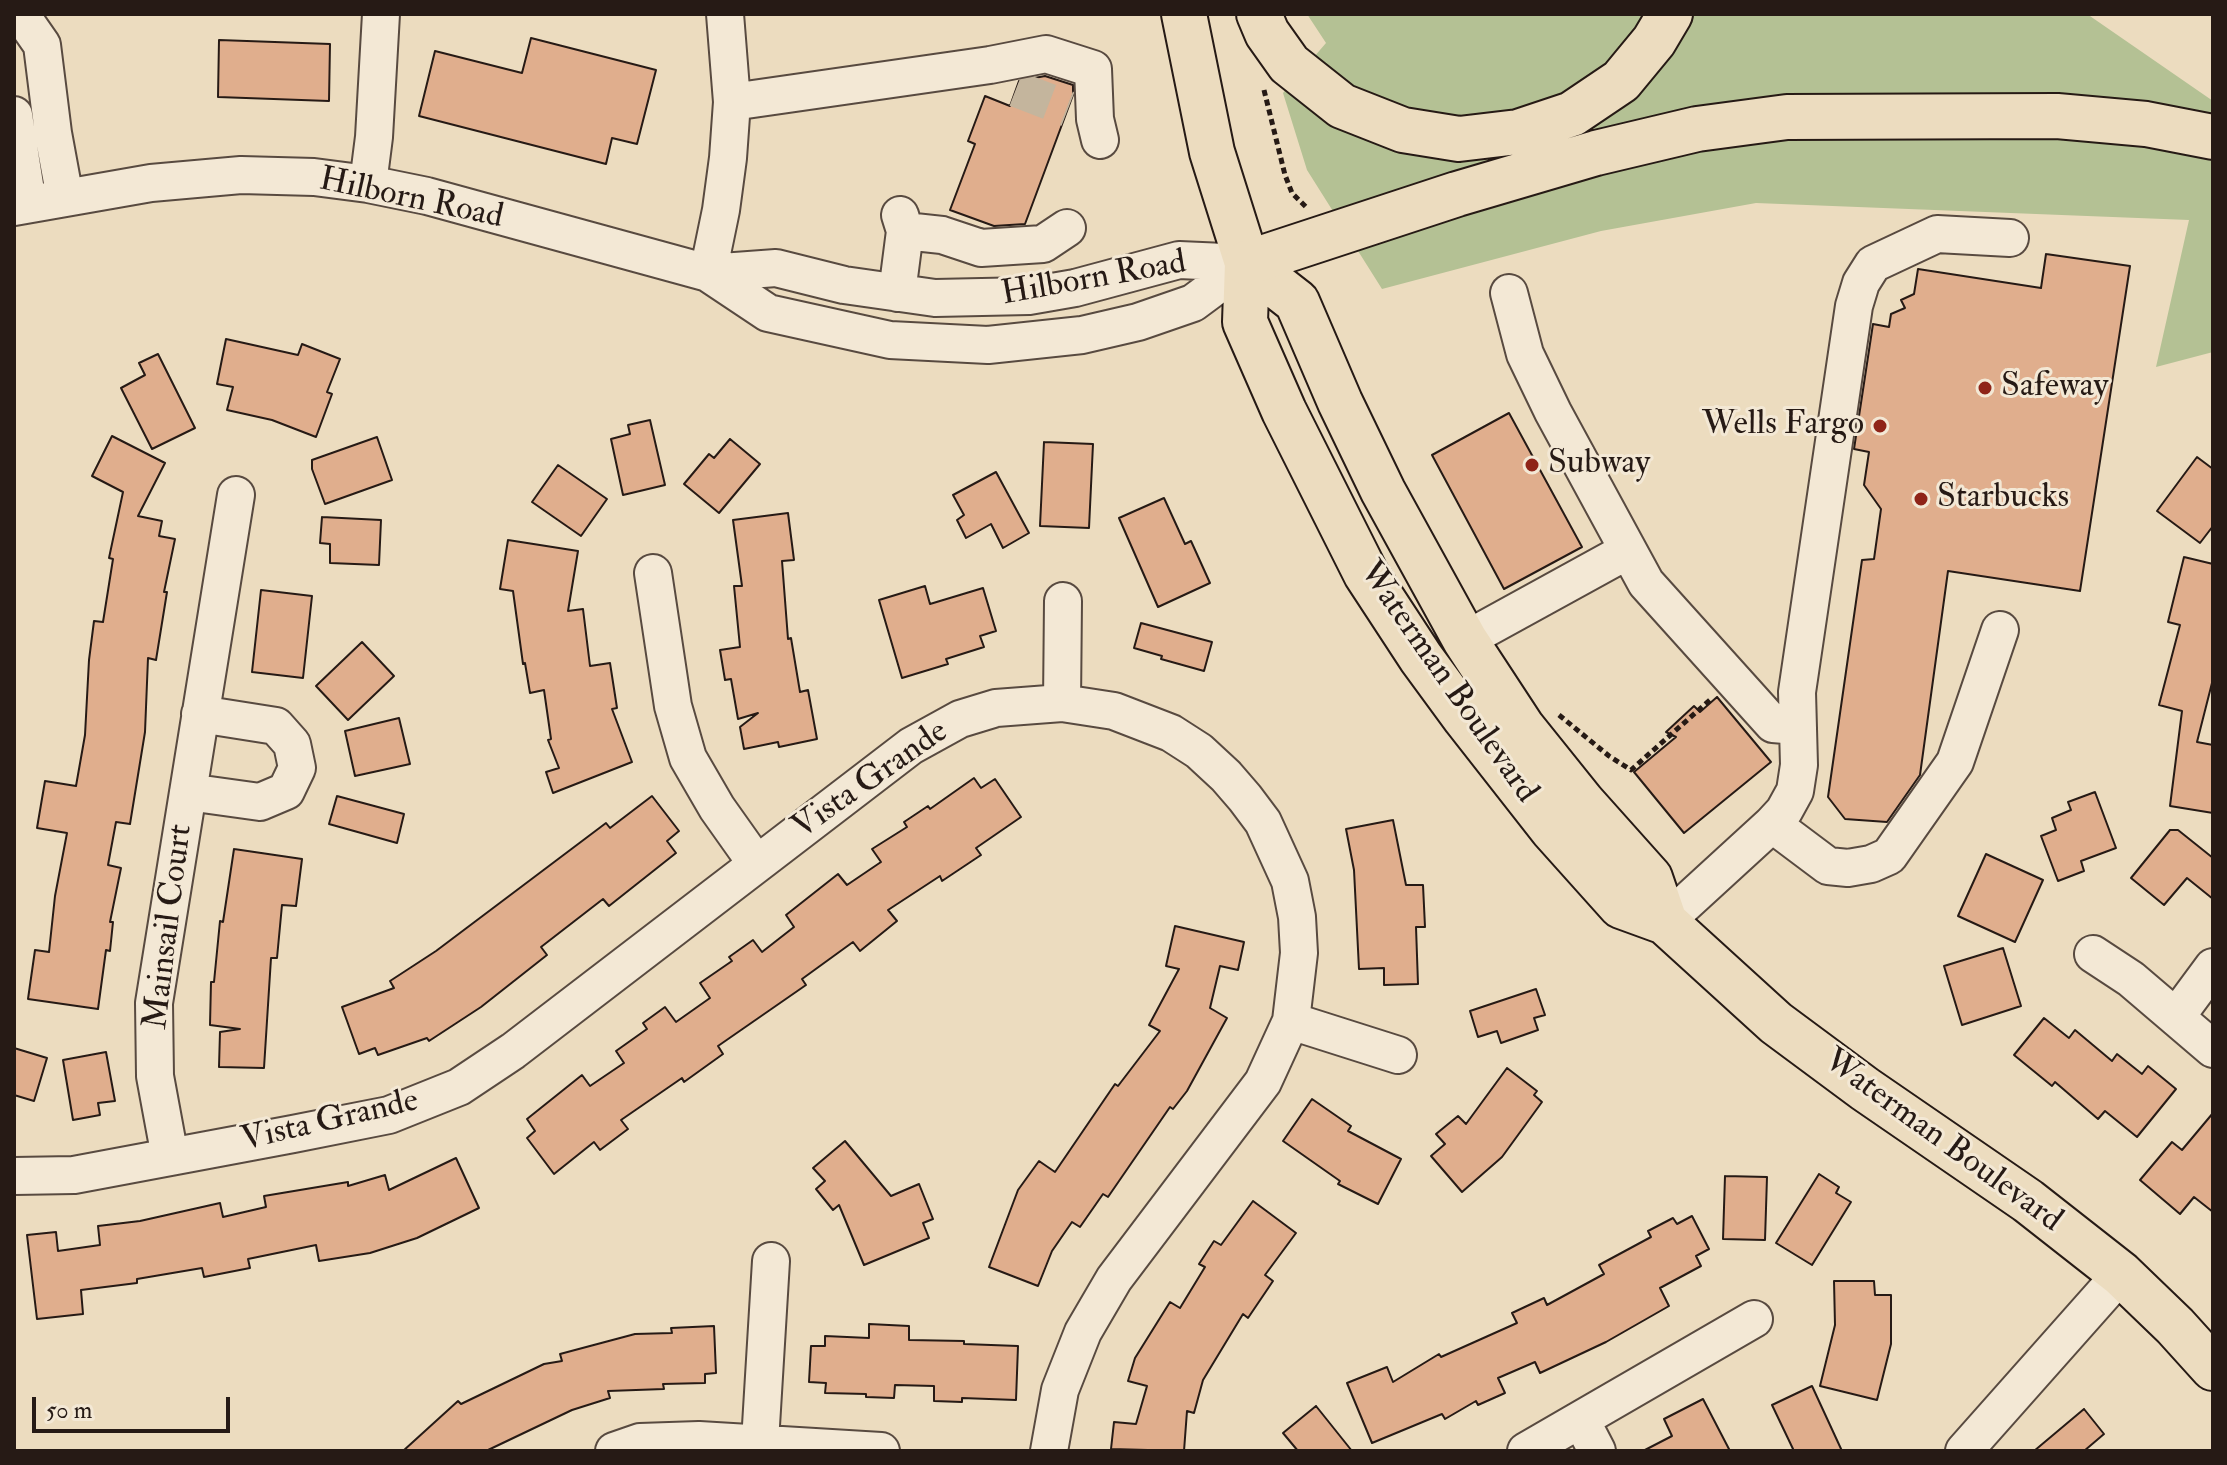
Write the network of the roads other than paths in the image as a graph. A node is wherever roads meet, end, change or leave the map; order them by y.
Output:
1 (381, 14) edge
2 (725, 14) edge
3 (1184, 14) edge
4 (1259, 14) edge
5 (1670, 14) edge
6 (26, 22) dead end
7 (732, 102) junction
8 (14, 115) edge
9 (1088, 122) dead end
10 (2213, 137) edge
11 (368, 184) junction
12 (65, 198) junction
13 (21, 206) edge
14 (1067, 228) dead end
15 (2010, 238) dead end
16 (1247, 263) junction
17 (708, 273) junction
18 (897, 293) junction
19 (1509, 293) dead end
20 (236, 495) dead end
21 (1627, 551) junction
22 (653, 573) dead end
23 (1063, 601) dead end
24 (2000, 630) dead end
25 (1465, 640) junction
26 (1062, 703) junction
27 (200, 714) junction
28 (1797, 726) junction
29 (188, 792) junction
30 (1772, 824) junction
31 (756, 863) junction
32 (1665, 922) junction
33 (2093, 954) dead end
34 (2213, 967) edge
35 (2176, 1017) junction
36 (1291, 1021) junction
37 (2213, 1049) edge
38 (1398, 1055) dead end
39 (170, 1157) junction
40 (14, 1176) edge
41 (771, 1261) dead end
42 (2121, 1274) junction
43 (1754, 1319) dead end
44 (2213, 1368) edge
45 (1589, 1436) edge
46 (760, 1442) junction
47 (614, 1451) edge
48 (881, 1451) edge
49 (1049, 1451) edge
50 (1526, 1451) edge
51 (1964, 1451) edge

1 - 11 street
2 - 7 street
3 - 16 main road, Waterman Boulevard
4 - 5 main road
6 - 12 street
7 - 9 street
7 - 17 street
8 - 13 street
10 - 16 main road
11 - 12 street, Hilborn Road
11 - 17 street, Hilborn Road
12 - 13 street, Hilborn Road
14 - 18 street
15 - 28 street
16 - 17 street, Hilborn Road
16 - 18 street, Hilborn Road
16 - 25 main road, Waterman Boulevard
16 - 32 main road, Waterman Boulevard
17 - 18 street, Hilborn Road
19 - 21 street
20 - 27 street, Mainsail Court
21 - 25 street
21 - 28 street
22 - 31 street
23 - 26 street
24 - 30 street
25 - 32 main road, Waterman Boulevard
26 - 31 street, Vista Grande
26 - 36 street, Vista Grande
27 - 29 street, Mainsail Court
27 - 29 street, Mainsail Court
28 - 30 street
29 - 39 street, Mainsail Court
30 - 32 street
31 - 39 street, Vista Grande
32 - 42 main road, Waterman Boulevard
33 - 35 street
34 - 35 street
35 - 37 street
36 - 38 street
36 - 49 street, Vista Grande
39 - 40 street, Vista Grande
41 - 46 street
42 - 44 main road, Waterman Boulevard
42 - 51 street
43 - 45 street
45 - 50 street
46 - 47 street
46 - 48 street

